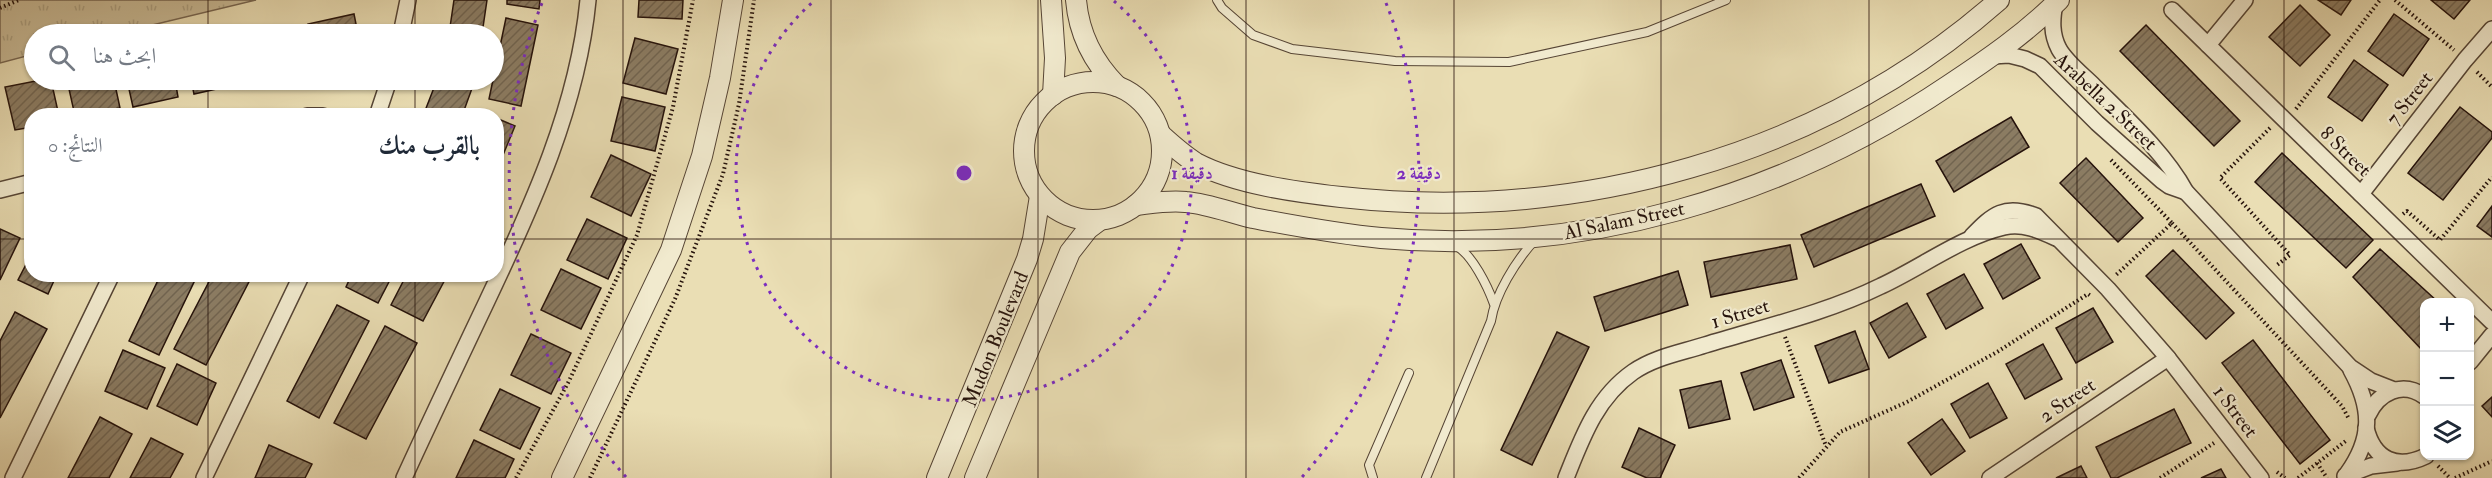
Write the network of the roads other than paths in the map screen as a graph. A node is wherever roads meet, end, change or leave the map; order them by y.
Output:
1 (408, 0) edge
2 (588, 0) edge
3 (733, 0) edge
4 (1051, 0) edge
5 (1076, 0) edge
6 (1217, 0) edge
7 (1726, 0) edge
8 (1999, 0) edge
9 (2245, 0) edge
10 (2057, 2) edge
11 (2172, 10) dead end
12 (403, 24) edge
13 (2492, 29) edge
14 (2208, 45) junction
15 (1992, 56) junction
16 (1117, 86) junction
17 (386, 90) edge
18 (1053, 95) junction
19 (380, 108) edge
20 (1161, 135) junction
21 (2142, 136) junction
22 (2128, 151) junction
23 (24, 184) edge
24 (0, 190) edge
25 (2186, 192) junction
26 (2361, 195) junction
27 (1040, 196) junction
28 (1136, 205) junction
29 (1100, 220) junction
30 (1537, 237) junction
31 (1446, 241) junction
32 (504, 265) edge
33 (108, 282) edge
34 (298, 282) edge
35 (496, 282) edge
36 (1494, 304) junction
37 (2492, 322) edge
38 (2492, 335) edge
39 (2474, 356) edge
40 (2168, 357) junction
41 (2350, 367) junction
42 (1410, 373) dead end
43 (2394, 390) junction
44 (2420, 392) edge
45 (2367, 422) junction
46 (2420, 459) edge
47 (2397, 462) junction
48 (2345, 476) edge
49 (13, 478) edge
50 (204, 478) edge
51 (404, 478) edge
52 (562, 478) edge
53 (937, 478) edge
54 (975, 478) edge
55 (1373, 478) edge
56 (1426, 478) edge
57 (1566, 478) edge
58 (1990, 478) edge
59 (2261, 478) edge

1 - 12 street
2 - 32 street
3 - 52 street
4 - 18 street
5 - 16 street
6 - 7 lane
8 - 20 street, Al Salam Street
9 - 14 street
10 - 15 street, Al Salam Street
10 - 21 street, Arabella 2 Street
11 - 14 street, 8 Street
13 - 26 street, 7 Street
14 - 26 street, 8 Street
15 - 22 street, Arabella 2 Street
15 - 30 street, Al Salam Street
16 - 18 street
16 - 20 street
17 - 19 street
18 - 27 street
20 - 28 street
21 - 22 street
21 - 25 street, Arabella 2 Street
22 - 25 street, Arabella 2 Street
23 - 24 street
25 - 41 street, Arabella 2 Street
26 - 37 street, 8 Street
27 - 29 street
27 - 53 street, Mudon Boulevard
28 - 29 street
28 - 31 street, Al Salam Street
29 - 54 street, Mudon Boulevard
30 - 31 street, Al Salam Street
30 - 36 lane
31 - 36 lane
33 - 49 street
34 - 50 street
35 - 51 street
36 - 56 lane
38 - 39 street
40 - 57 street, 1 Street
40 - 58 street, 2 Street
40 - 59 street, 1 Street
41 - 43 street, Arabella 2 Street
41 - 45 street, Arabella 2 Street
42 - 55 lane
43 - 44 street, Arabella 2 Street
43 - 45 street
45 - 47 street, Arabella 2 Street
45 - 48 street
46 - 47 street
47 - 48 street

